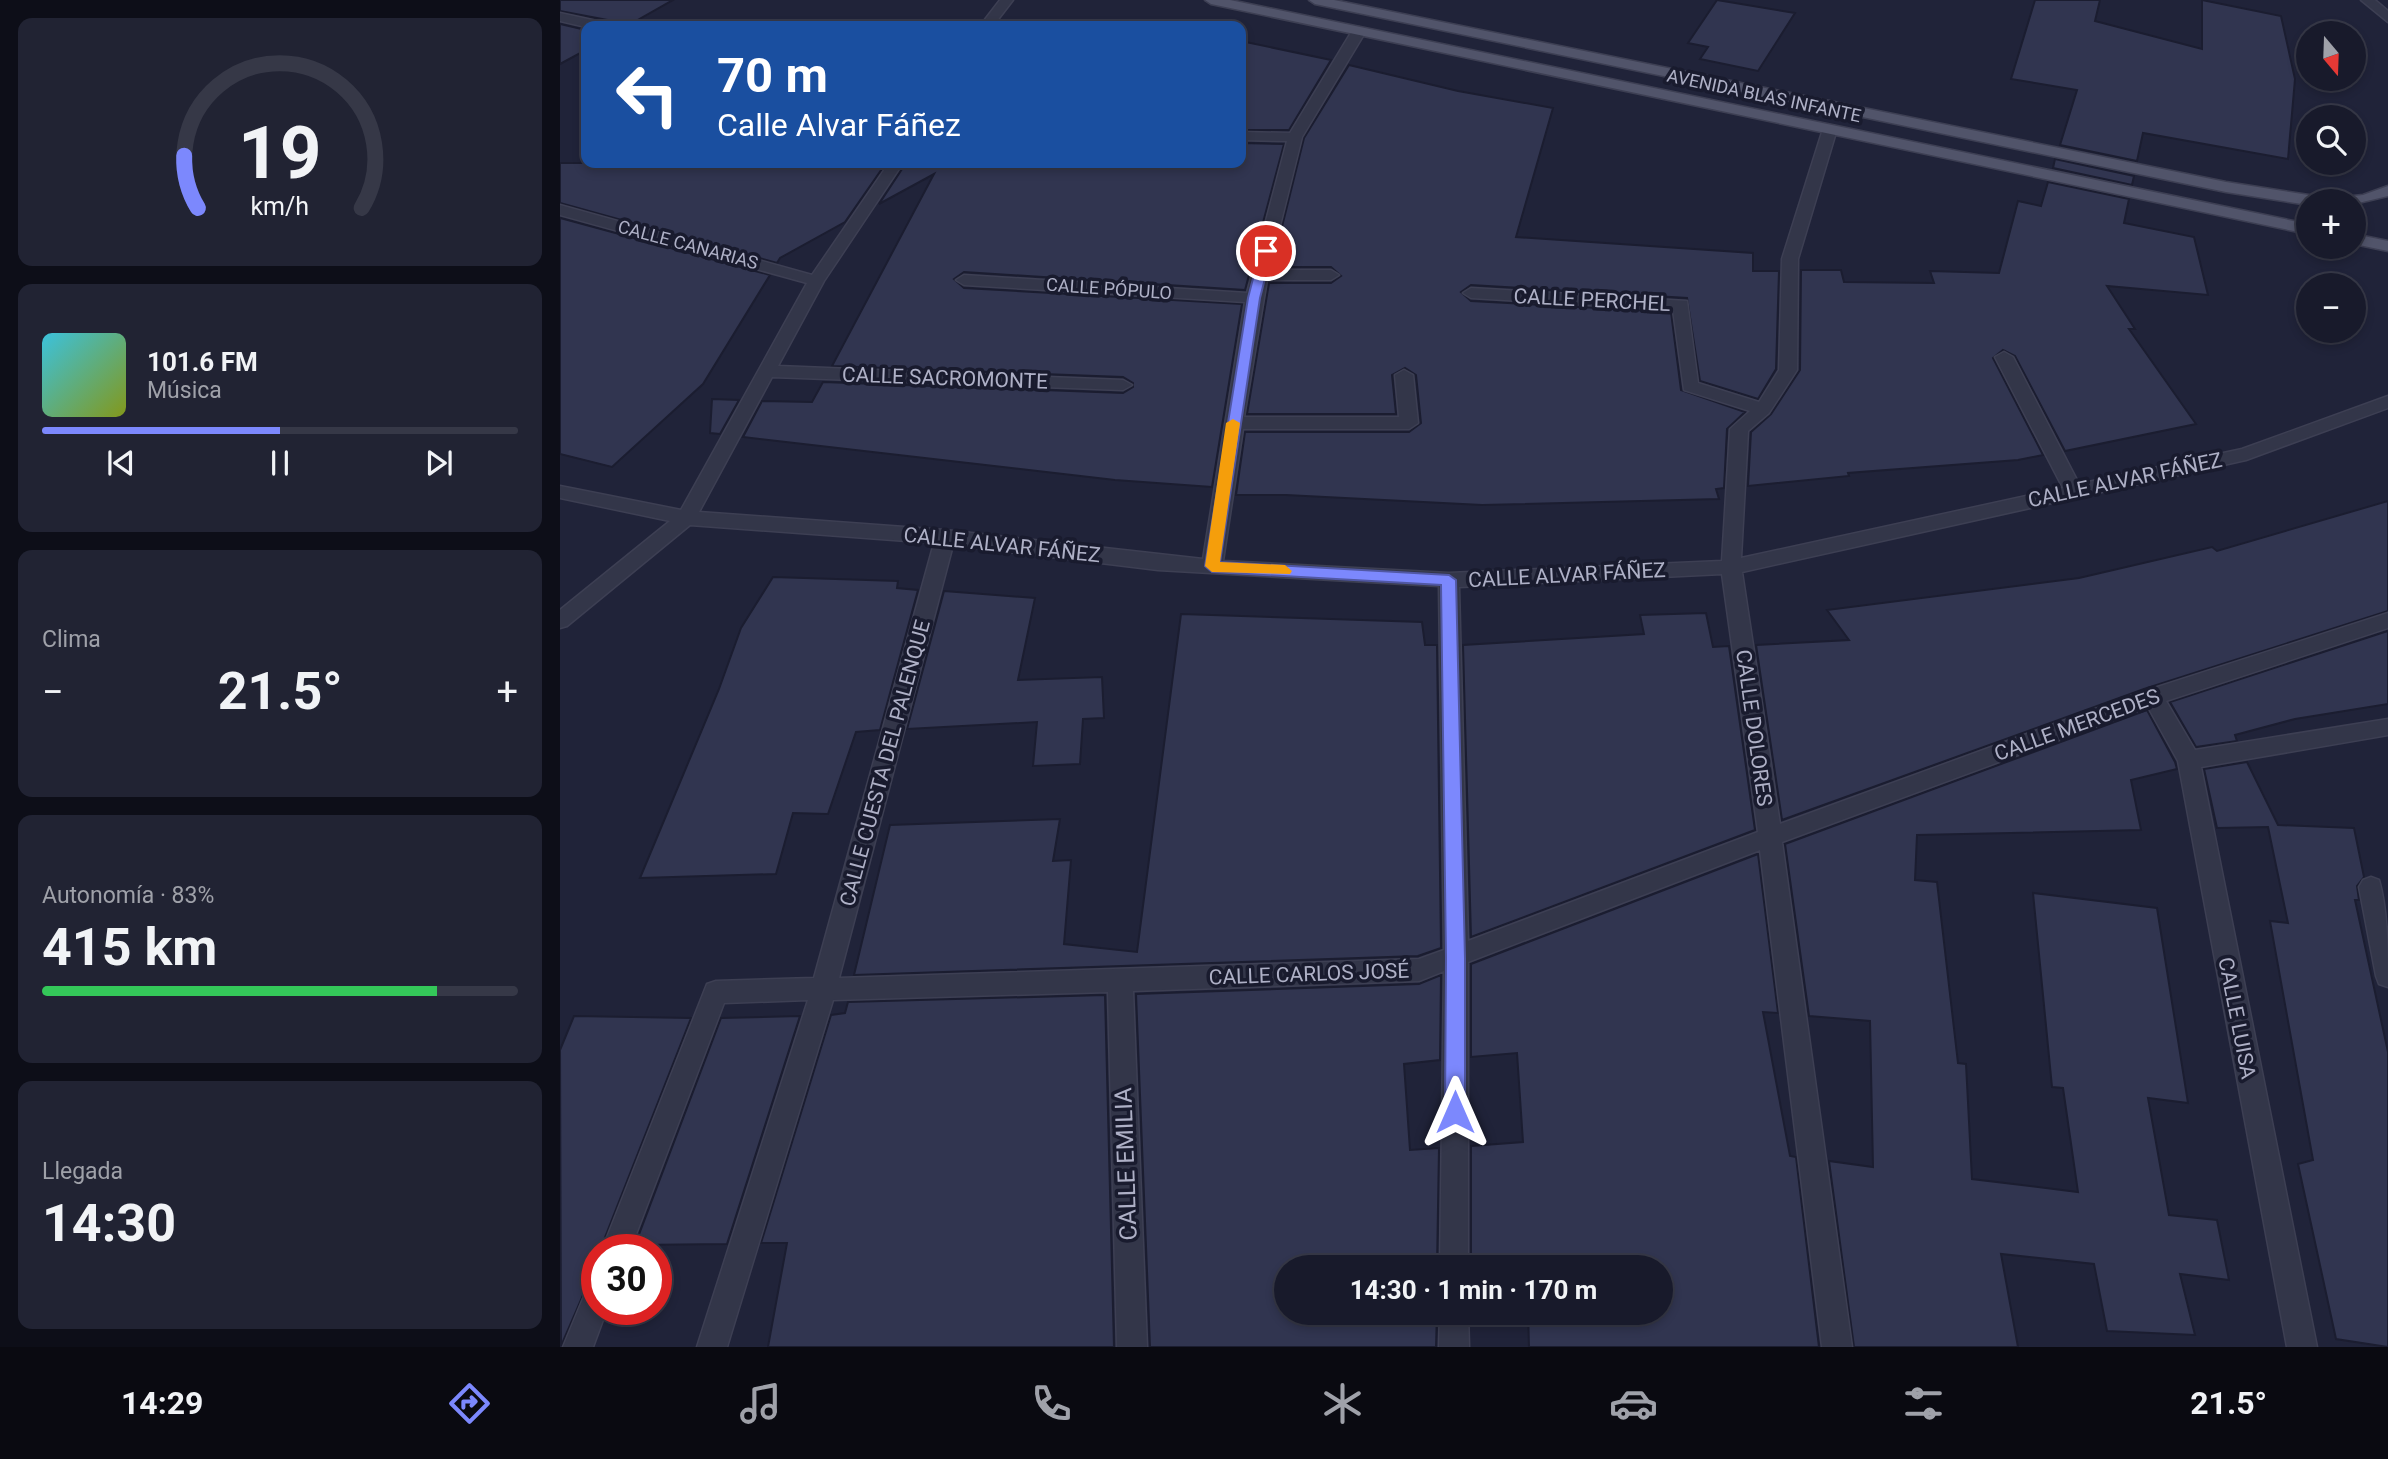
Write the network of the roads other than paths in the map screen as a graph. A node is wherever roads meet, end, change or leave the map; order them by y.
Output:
1 (1007, 0) edge
2 (1211, 0) edge
3 (1315, 0) edge
4 (2367, 0) edge
5 (560, 17) edge
6 (2388, 18) edge
7 (990, 21) edge
8 (581, 22) edge
9 (1359, 31) junction
10 (1830, 129) junction
11 (1246, 136) edge
12 (1295, 137) junction
13 (893, 168) edge
14 (2388, 191) edge
15 (2296, 198) edge
16 (2366, 199) edge
17 (560, 210) edge
18 (2296, 226) edge
19 (2366, 241) edge
20 (2388, 246) edge
21 (1260, 275) junction
22 (1332, 275) dead end
23 (964, 280) dead end
24 (816, 281) junction
25 (1471, 293) dead end
26 (1254, 298) junction
27 (2004, 357) dead end
28 (767, 371) junction
29 (1404, 375) dead end
30 (1123, 385) dead end
31 (2388, 402) edge
32 (1763, 409) junction
33 (1233, 424) junction
34 (560, 492) edge
35 (2074, 492) junction
36 (687, 518) junction
37 (945, 537) junction
38 (1212, 566) junction
39 (1731, 567) junction
40 (1449, 580) junction
41 (2388, 620) edge
42 (560, 621) edge
43 (2153, 697) junction
44 (2388, 727) edge
45 (2189, 760) junction
46 (1769, 837) junction
47 (2371, 887) dead end
48 (1456, 958) junction
49 (2388, 976) edge
50 (1120, 981) junction
51 (824, 989) junction
52 (622, 1234) edge
53 (1454, 1255) edge
54 (587, 1325) edge
55 (1454, 1325) edge
56 (578, 1347) edge
57 (712, 1347) edge
58 (1132, 1347) edge
59 (1454, 1347) edge
60 (1837, 1347) edge
61 (2302, 1347) edge

1 - 7 street
2 - 9 main road, AVENIDA BLAS INFANTE
3 - 15 main road, AVENIDA BLAS INFANTE
4 - 6 street
5 - 8 street
9 - 10 main road, AVENIDA BLAS INFANTE
9 - 12 street
10 - 18 main road, AVENIDA BLAS INFANTE
10 - 32 street, CALLE DOLORES
11 - 12 street
12 - 21 street
13 - 24 street
14 - 16 main road
17 - 24 street, CALLE CANARIAS
19 - 20 main road
21 - 22 street
21 - 26 street
23 - 26 street, CALLE PÓPULO
24 - 28 street
25 - 32 street, CALLE PERCHEL
26 - 33 street
27 - 35 street
28 - 30 street, CALLE SACROMONTE
28 - 36 street
29 - 33 street
31 - 35 street, CALLE ALVAR FÁÑEZ
32 - 39 street, CALLE DOLORES
33 - 38 street
34 - 36 street, CALLE ALVAR FÁÑEZ
35 - 39 street, CALLE ALVAR FÁÑEZ
36 - 37 street, CALLE ALVAR FÁÑEZ
36 - 42 street
37 - 38 street, CALLE ALVAR FÁÑEZ
37 - 51 street, CALLE CUESTA DEL PALENQUE
38 - 40 street, CALLE ALVAR FÁÑEZ
39 - 40 street, CALLE ALVAR FÁÑEZ
39 - 46 street, CALLE DOLORES
40 - 48 street
41 - 43 street, CALLE MERCEDES
43 - 45 street, CALLE LUISA
43 - 46 street, CALLE MERCEDES
44 - 45 street
45 - 61 street, CALLE LUISA
46 - 48 street, CALLE CARLOS JOSÉ
46 - 60 street, CALLE DOLORES
47 - 49 street
48 - 50 street, CALLE CARLOS JOSÉ
48 - 53 street
50 - 51 street, CALLE CARLOS JOSÉ
50 - 58 street, CALLE EMILIA
51 - 52 street
51 - 57 street, CALLE CUESTA DEL PALENQUE
54 - 56 street
55 - 59 street

